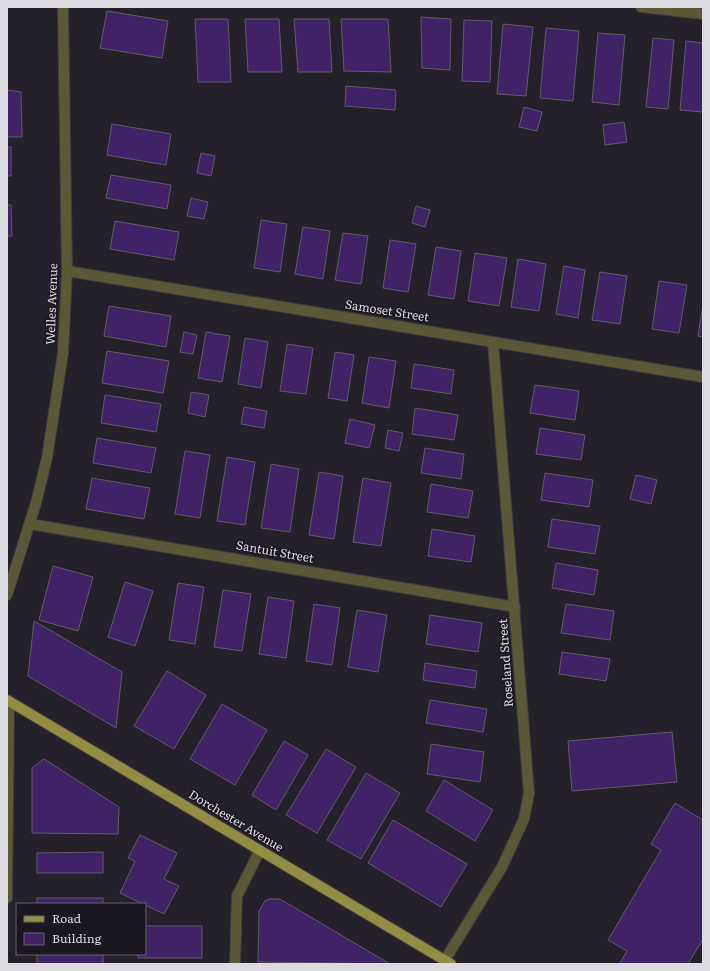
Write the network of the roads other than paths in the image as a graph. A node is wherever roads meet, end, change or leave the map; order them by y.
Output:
1 (63, 7) edge
2 (641, 7) edge
3 (703, 14) edge
4 (67, 271) junction
5 (494, 342) junction
6 (703, 377) edge
7 (30, 524) junction
8 (7, 595) edge
9 (515, 607) junction
10 (8, 701) edge
11 (260, 850) junction
12 (7, 898) edge
13 (448, 962) edge
14 (236, 964) edge

1 - 4 street, Welles Avenue
2 - 3 street
4 - 5 street, Samoset Street
4 - 7 street, Welles Avenue
5 - 6 street, Samoset Street
5 - 9 street, Roseland Street
7 - 8 street, Welles Avenue
7 - 9 street, Santuit Street
9 - 13 street, Roseland Street
10 - 11 main road, Dorchester Avenue
10 - 12 street
11 - 13 main road, Dorchester Avenue
11 - 14 street

